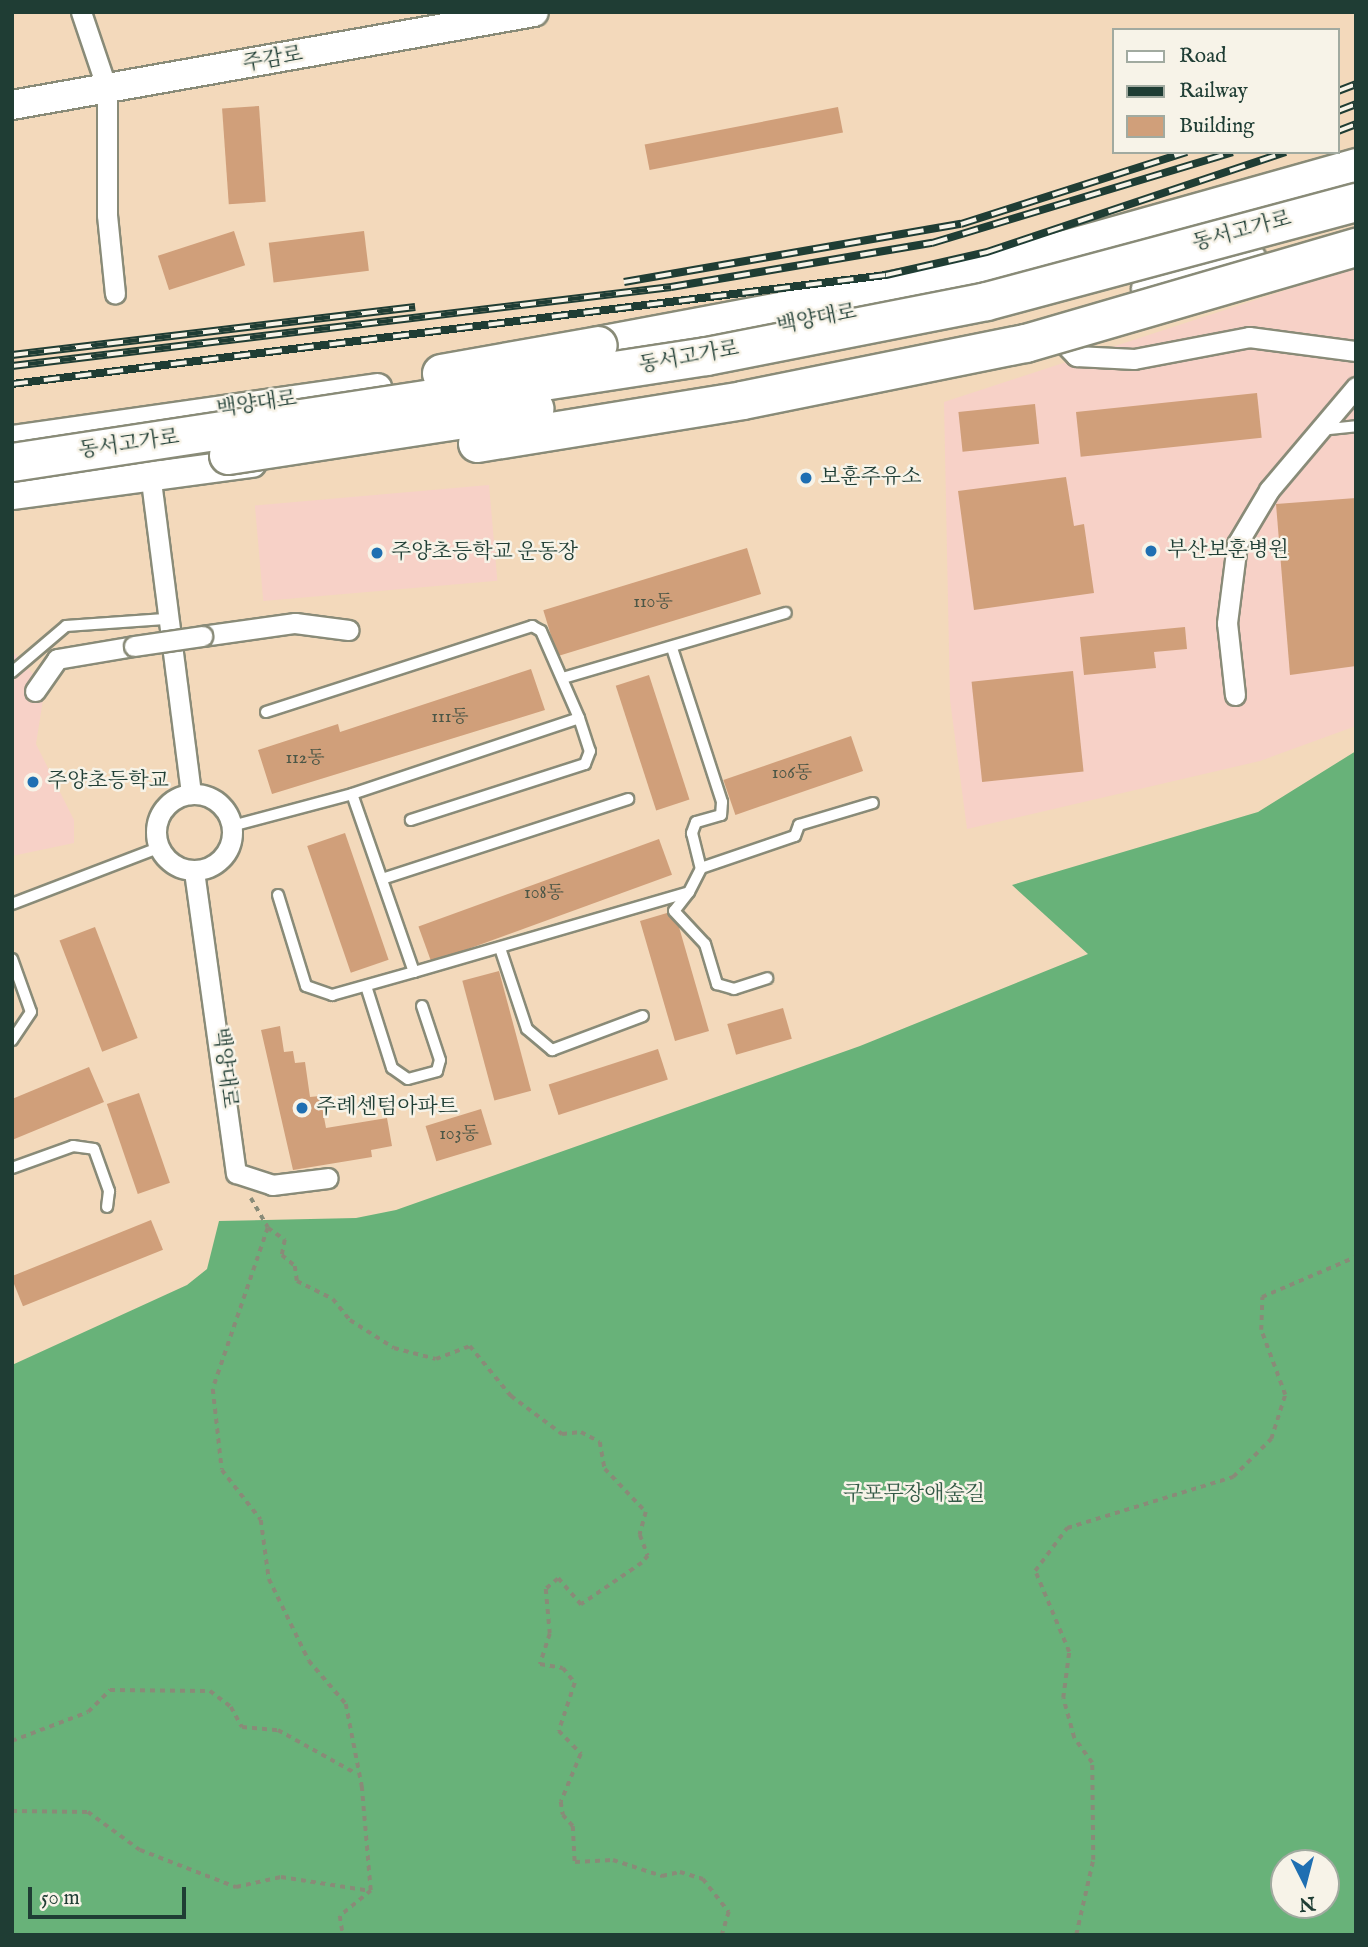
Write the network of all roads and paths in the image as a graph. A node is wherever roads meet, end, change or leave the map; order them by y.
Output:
1 (80, 12) edge
2 (534, 12) edge
3 (107, 89) junction
4 (12, 105) edge
5 (1356, 167) edge
6 (1356, 188) edge
7 (1356, 202) edge
8 (1356, 226) edge
9 (1356, 233) edge
10 (1356, 247) edge
11 (115, 294) dead end
12 (1044, 322) junction
13 (1356, 351) edge
14 (1356, 387) edge
15 (144, 421) junction
16 (1354, 426) edge
17 (1316, 429) junction
18 (12, 440) edge
19 (280, 449) junction
20 (12, 460) edge
21 (151, 477) junction
22 (12, 484) edge
23 (12, 495) edge
24 (786, 612) dead end
25 (165, 618) junction
26 (349, 630) dead end
27 (672, 648) junction
28 (12, 672) edge
29 (563, 678) junction
30 (35, 691) dead end
31 (1235, 695) dead end
32 (266, 712) dead end
33 (579, 718) junction
34 (191, 794) junction
35 (352, 794) junction
36 (628, 799) dead end
37 (873, 803) dead end
38 (411, 820) dead end
39 (232, 826) junction
40 (158, 848) junction
41 (701, 868) junction
42 (194, 871) junction
43 (382, 880) junction
44 (689, 892) junction
45 (278, 895) dead end
46 (12, 904) edge
47 (500, 948) junction
48 (12, 959) edge
49 (414, 972) junction
50 (767, 978) dead end
51 (366, 986) junction
52 (422, 1006) dead end
53 (643, 1016) dead end
54 (12, 1040) edge
55 (12, 1168) edge
56 (236, 1172) junction
57 (328, 1178) dead end
58 (107, 1207) dead end
59 (268, 1228) junction
60 (1356, 1257) edge
61 (12, 1741) edge
62 (357, 1774) junction
63 (12, 1811) edge
64 (371, 1891) junction
65 (343, 1935) edge
66 (722, 1935) edge
67 (1076, 1935) edge

1 - 3 street
2 - 3 main road, 주감로
3 - 4 main road, 주감로
3 - 11 street
5 - 20 highway, bridge
6 - 15 main road, 백양대로
7 - 20 highway, 동서고가로, bridge
8 - 19 highway, 동서고가로, bridge
9 - 12 main road
10 - 19 highway, bridge
12 - 13 street
12 - 21 main road
14 - 17 street
15 - 18 main road, 백양대로
15 - 21 street
16 - 17 lane
17 - 31 street
19 - 22 highway, 동서고가로, bridge
21 - 23 main road
21 - 25 street
24 - 27 lane
25 - 28 lane
25 - 34 street
26 - 30 street, bridge
27 - 29 lane
27 - 41 lane
29 - 32 lane
29 - 33 lane
33 - 35 lane
33 - 38 lane
34 - 39 street
34 - 40 street
35 - 39 lane
35 - 43 lane
36 - 43 lane
37 - 41 lane
39 - 42 street
40 - 42 street
40 - 46 lane
41 - 44 lane
42 - 56 street, 백양대로
43 - 49 lane
44 - 47 lane
44 - 50 lane
45 - 51 lane
47 - 49 lane
47 - 53 lane
48 - 54 lane
49 - 51 lane
51 - 52 lane
55 - 58 lane
56 - 57 street
56 - 59 path
59 - 62 path
59 - 66 path
60 - 67 path
61 - 62 path
62 - 64 path
63 - 64 path
64 - 65 path

